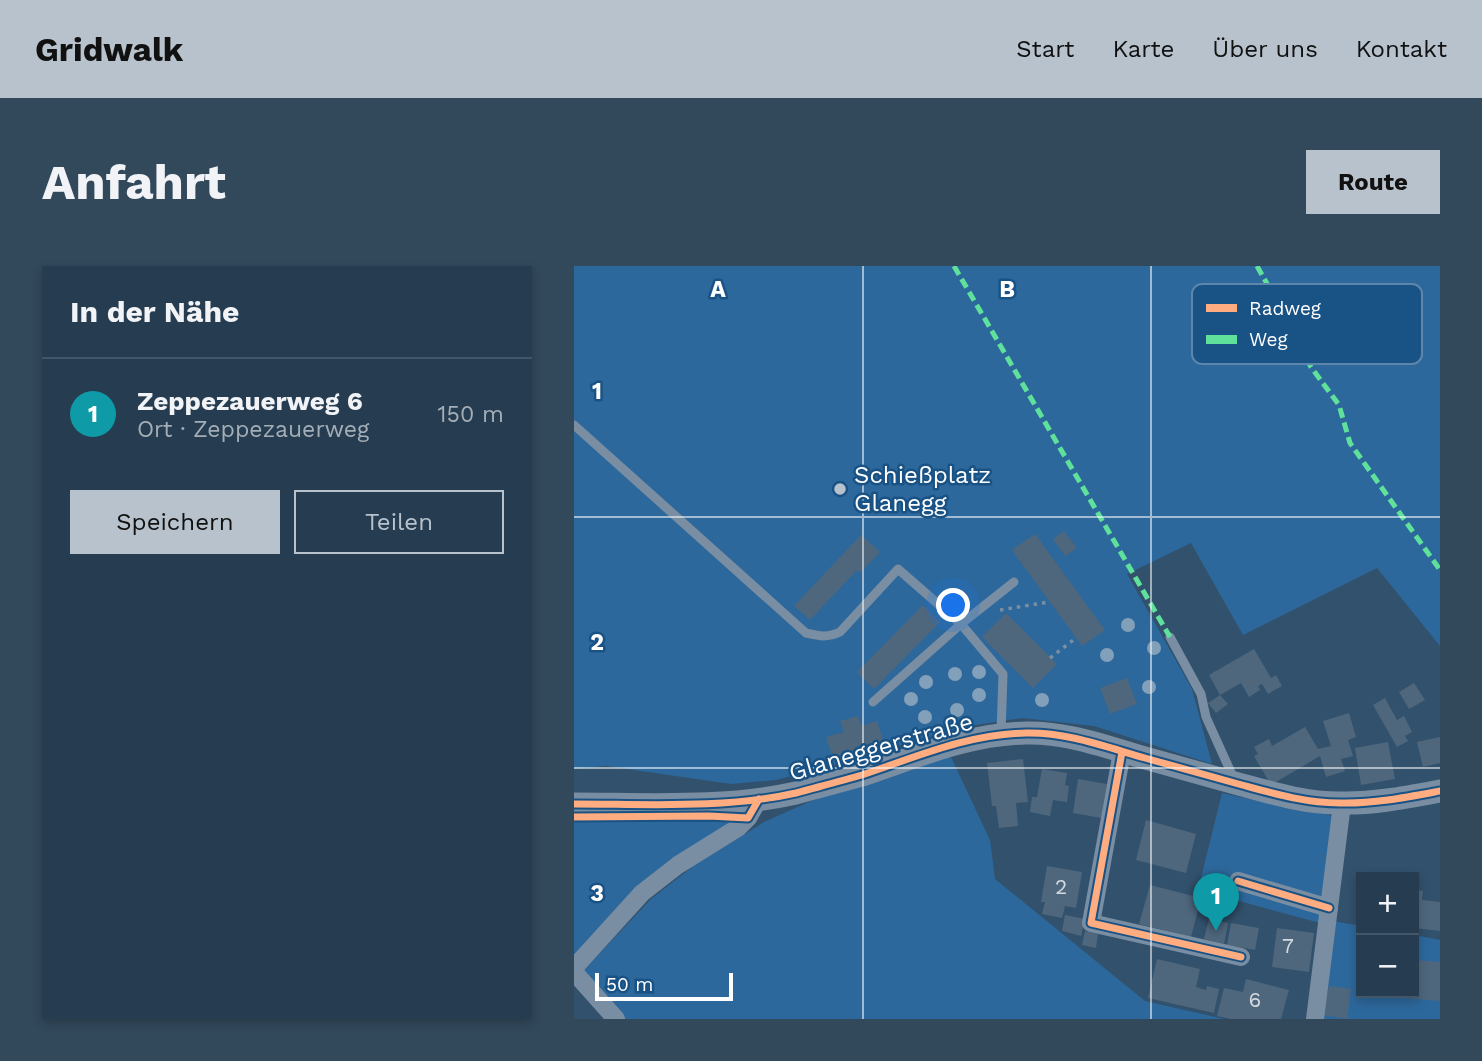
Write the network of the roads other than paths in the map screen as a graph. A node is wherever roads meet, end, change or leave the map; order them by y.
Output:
1 (574, 425) edge
2 (1014, 582) dead end
3 (961, 624) junction
4 (1170, 637) dead end
5 (873, 702) dead end
6 (1001, 735) junction
7 (1122, 752) junction
8 (1236, 783) junction
9 (1440, 791) edge
10 (759, 799) junction
11 (574, 804) edge
12 (1342, 804) junction
13 (1238, 881) dead end
14 (1329, 908) junction
15 (1241, 957) dead end
16 (574, 970) edge
17 (616, 1019) edge
18 (1315, 1019) edge

1 - 3 lane
2 - 3 lane
3 - 5 lane
3 - 6 lane
4 - 8 lane
6 - 7 street, Glaneggerstraße
6 - 10 street, Glaneggerstraße
7 - 8 street, Glaneggerstraße
7 - 15 street
8 - 12 street, Glaneggerstraße
9 - 12 street, Glaneggerstraße
10 - 11 street, Glaneggerstraße
10 - 16 street
12 - 14 street
13 - 14 street
14 - 18 street
16 - 17 street

